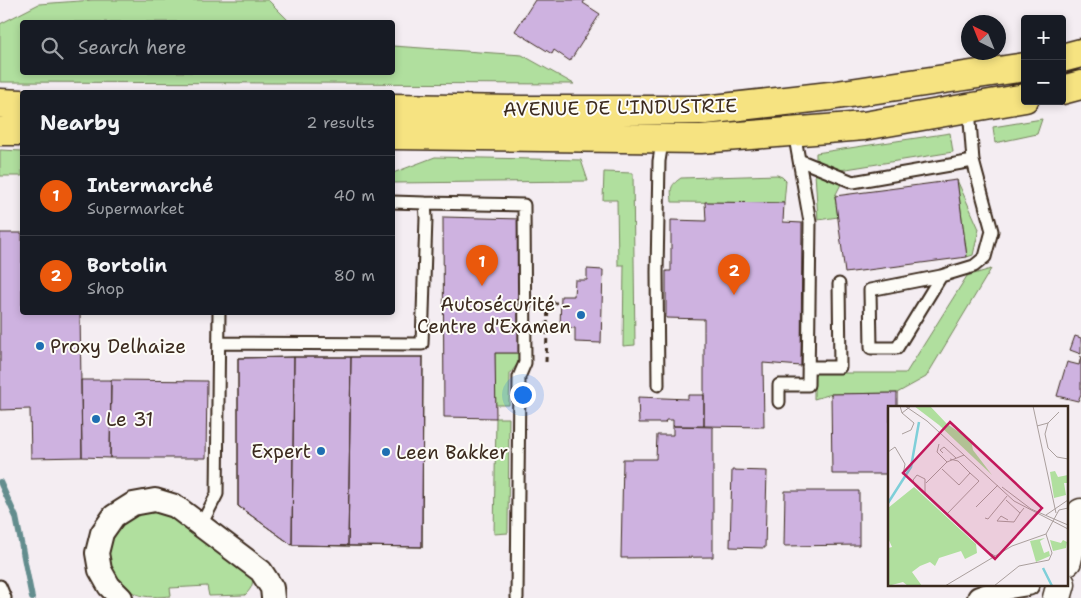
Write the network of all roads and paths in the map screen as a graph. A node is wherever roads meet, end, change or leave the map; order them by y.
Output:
1 (1081, 53) edge
2 (1066, 57) edge
3 (1021, 68) edge
4 (1081, 85) edge
5 (1066, 89) edge
6 (1021, 99) edge
7 (0, 104) edge
8 (20, 104) edge
9 (395, 108) edge
10 (969, 108) junction
11 (664, 124) junction
12 (0, 131) edge
13 (20, 131) edge
14 (794, 132) junction
15 (395, 135) edge
16 (799, 160) junction
17 (973, 161) junction
18 (395, 202) edge
19 (425, 203) junction
20 (941, 276) junction
21 (839, 284) dead end
22 (561, 303) dead end
23 (219, 315) edge
24 (220, 342) junction
25 (546, 362) dead end
26 (808, 367) junction
27 (658, 385) dead end
28 (779, 402) dead end
29 (1081, 512) edge
30 (201, 525) junction
31 (1068, 556) edge
32 (0, 586) edge
33 (1016, 586) edge
34 (5, 598) edge
35 (121, 598) edge
36 (274, 598) edge
37 (517, 598) edge
38 (979, 598) edge

1 - 2 main road
3 - 11 main road, AVENUE DE L'INDUSTRIE
4 - 5 main road
6 - 10 main road, AVENUE DE L'INDUSTRIE
7 - 8 main road
9 - 11 main road, AVENUE DE L'INDUSTRIE
10 - 14 main road, AVENUE DE L'INDUSTRIE
10 - 17 lane
11 - 14 main road, AVENUE DE L'INDUSTRIE
11 - 15 main road, AVENUE DE L'INDUSTRIE
11 - 27 lane
12 - 13 main road
14 - 16 lane
16 - 17 lane
16 - 26 lane
17 - 20 lane
18 - 19 lane
19 - 24 lane
19 - 37 lane
20 - 20 lane
21 - 26 lane
22 - 25 path
23 - 24 lane
24 - 30 lane
26 - 28 lane
29 - 31 street
30 - 35 street
30 - 36 street
32 - 34 lane
33 - 38 street

